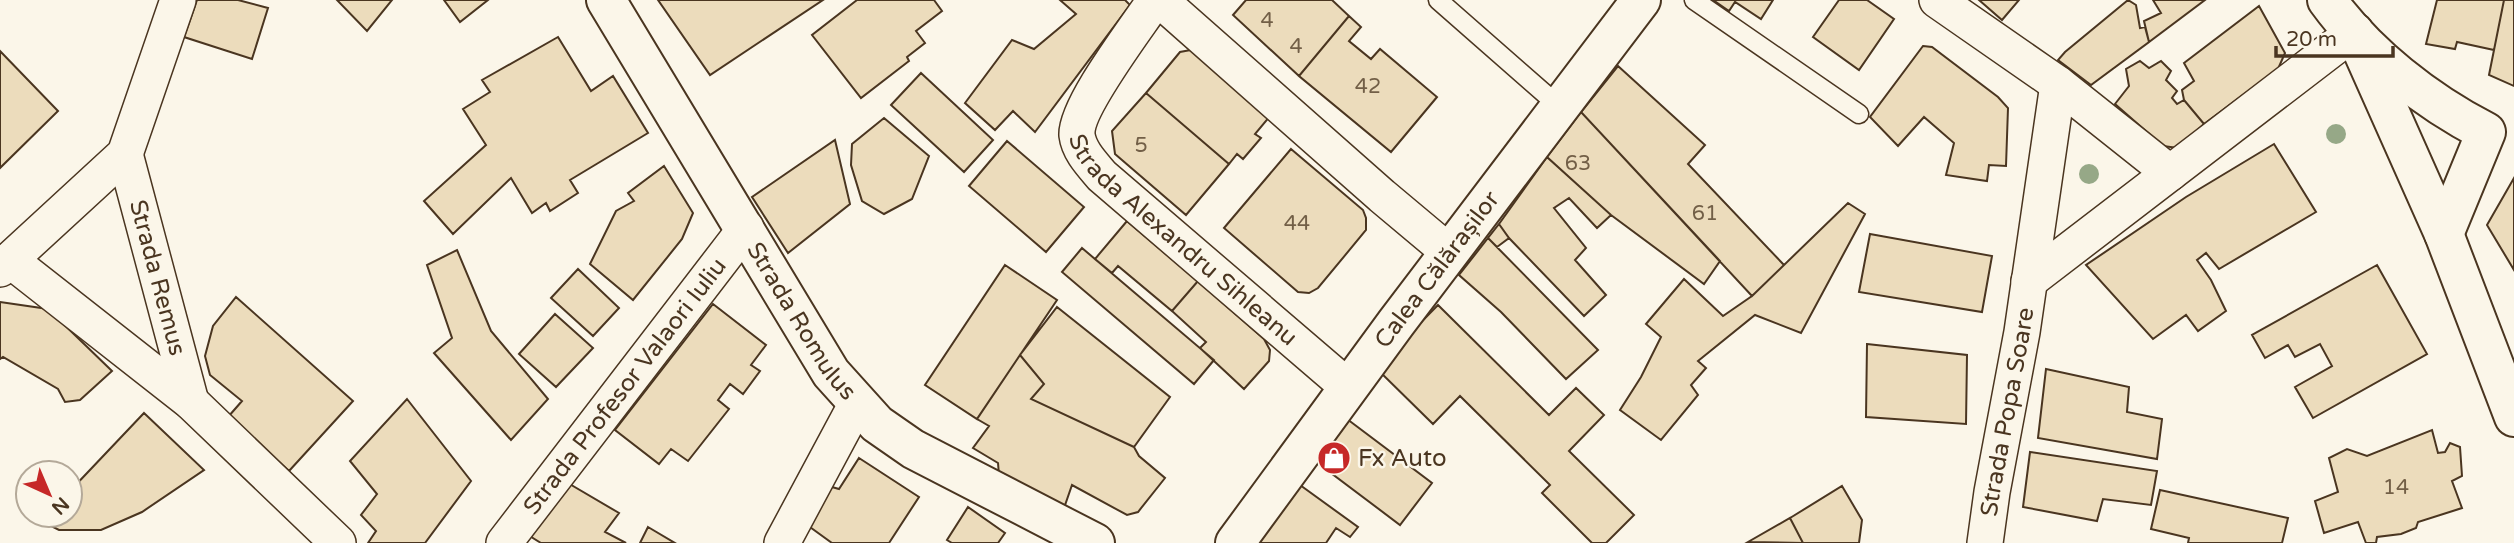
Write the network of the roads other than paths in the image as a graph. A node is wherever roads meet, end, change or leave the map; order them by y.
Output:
1 (178, 0) edge
2 (607, 0) edge
3 (1158, 0) edge
4 (1438, 0) edge
5 (1640, 0) edge
6 (1694, 0) edge
7 (1937, 0) edge
8 (2327, 0) edge
9 (2354, 32) junction
10 (2058, 84) junction
11 (1560, 107) junction
12 (1858, 114) dead end
13 (125, 154) junction
14 (2170, 173) junction
15 (746, 228) junction
16 (2444, 234) junction
17 (1450, 253) junction
18 (5, 265) edge
19 (2029, 281) junction
20 (1349, 388) junction
21 (191, 402) junction
22 (857, 403) junction
23 (2514, 417) edge
24 (338, 543) edge
25 (504, 543) edge
26 (782, 543) edge
27 (1095, 543) edge
28 (1235, 543) edge
29 (1986, 543) edge

1 - 13 street
2 - 15 street, Strada Romulus
3 - 17 street, Strada Alexandru Sihleanu
3 - 20 street, Strada Alexandru Sihleanu
4 - 11 lane
5 - 11 street, Calea Călărașilor
6 - 12 lane
7 - 10 street
8 - 9 street
9 - 14 street, Strada Popa Soare
9 - 16 street
9 - 16 street
10 - 14 street
10 - 19 street, Strada Popa Soare
11 - 17 street, Calea Călărașilor
13 - 18 street
13 - 21 street, Strada Remus
14 - 19 street, Strada Popa Soare
15 - 22 street, Strada Romulus
15 - 25 street, Strada Profesor Valaori Iuliu
16 - 23 street
17 - 20 street, Calea Călărașilor
18 - 21 street, Strada Remus
19 - 29 street, Strada Popa Soare
20 - 28 street, Calea Călărașilor
21 - 24 street, Strada Remus
22 - 26 street
22 - 27 street, Strada Romulus

